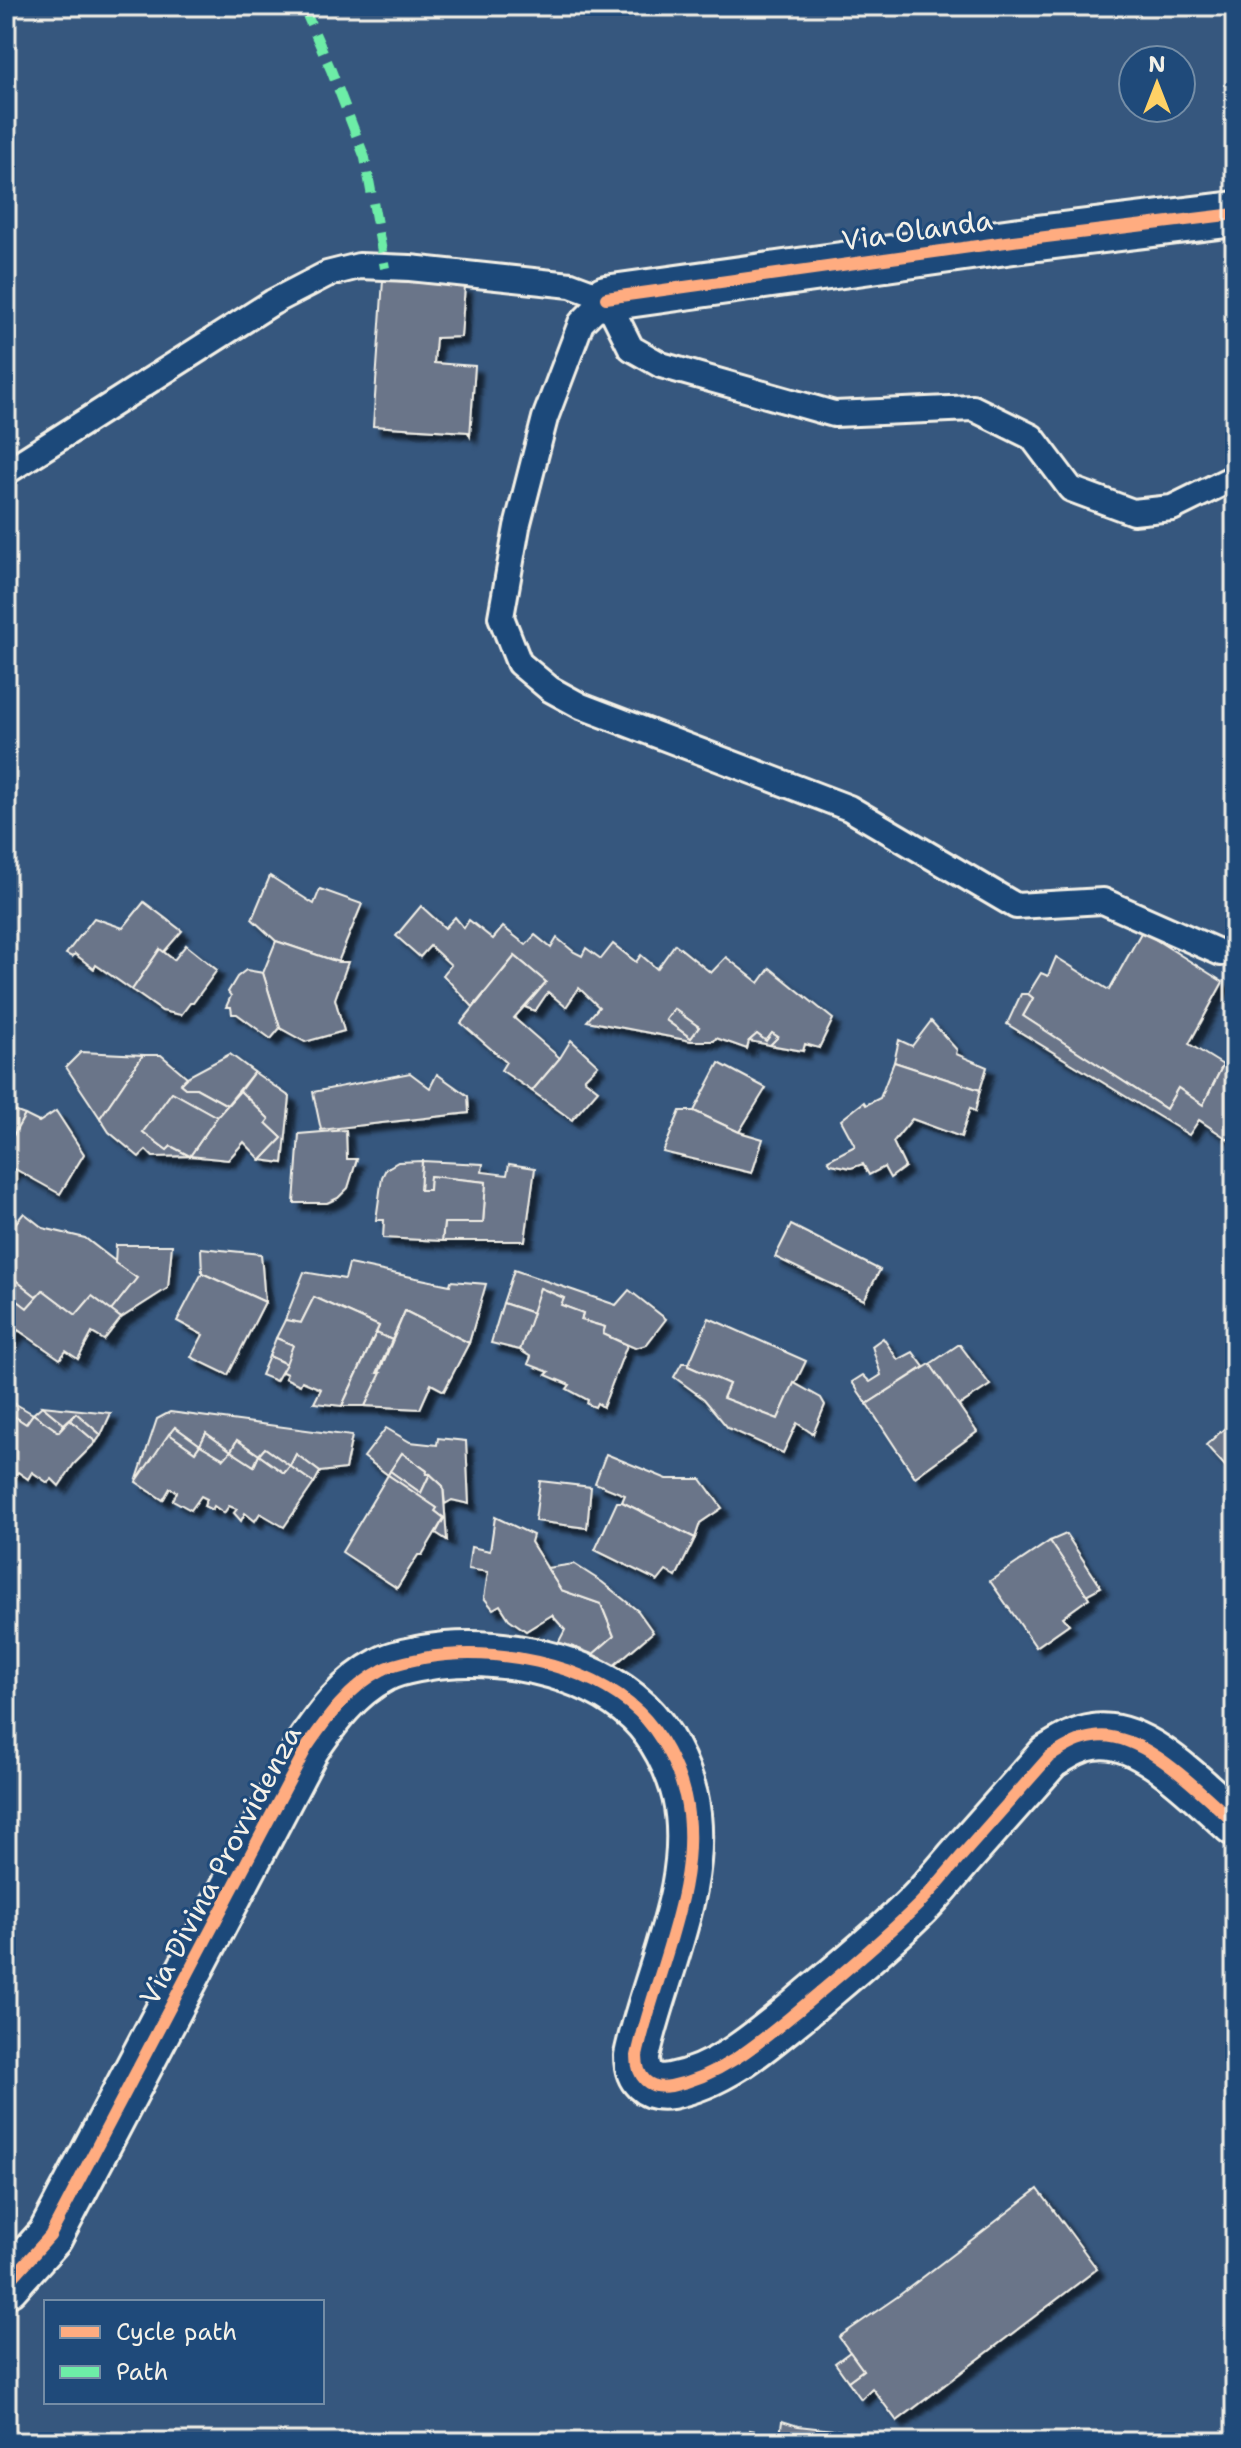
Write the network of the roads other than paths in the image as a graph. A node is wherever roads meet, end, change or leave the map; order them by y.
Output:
1 (1235, 214) edge
2 (606, 298) junction
3 (6, 472) edge
4 (1235, 477) edge
5 (1221, 953) dead end
6 (1235, 1823) edge
7 (6, 2285) edge

1 - 2 street, Via Olanda
2 - 3 lane
2 - 4 lane
2 - 5 lane
6 - 7 street, Via Divina Provvidenza

